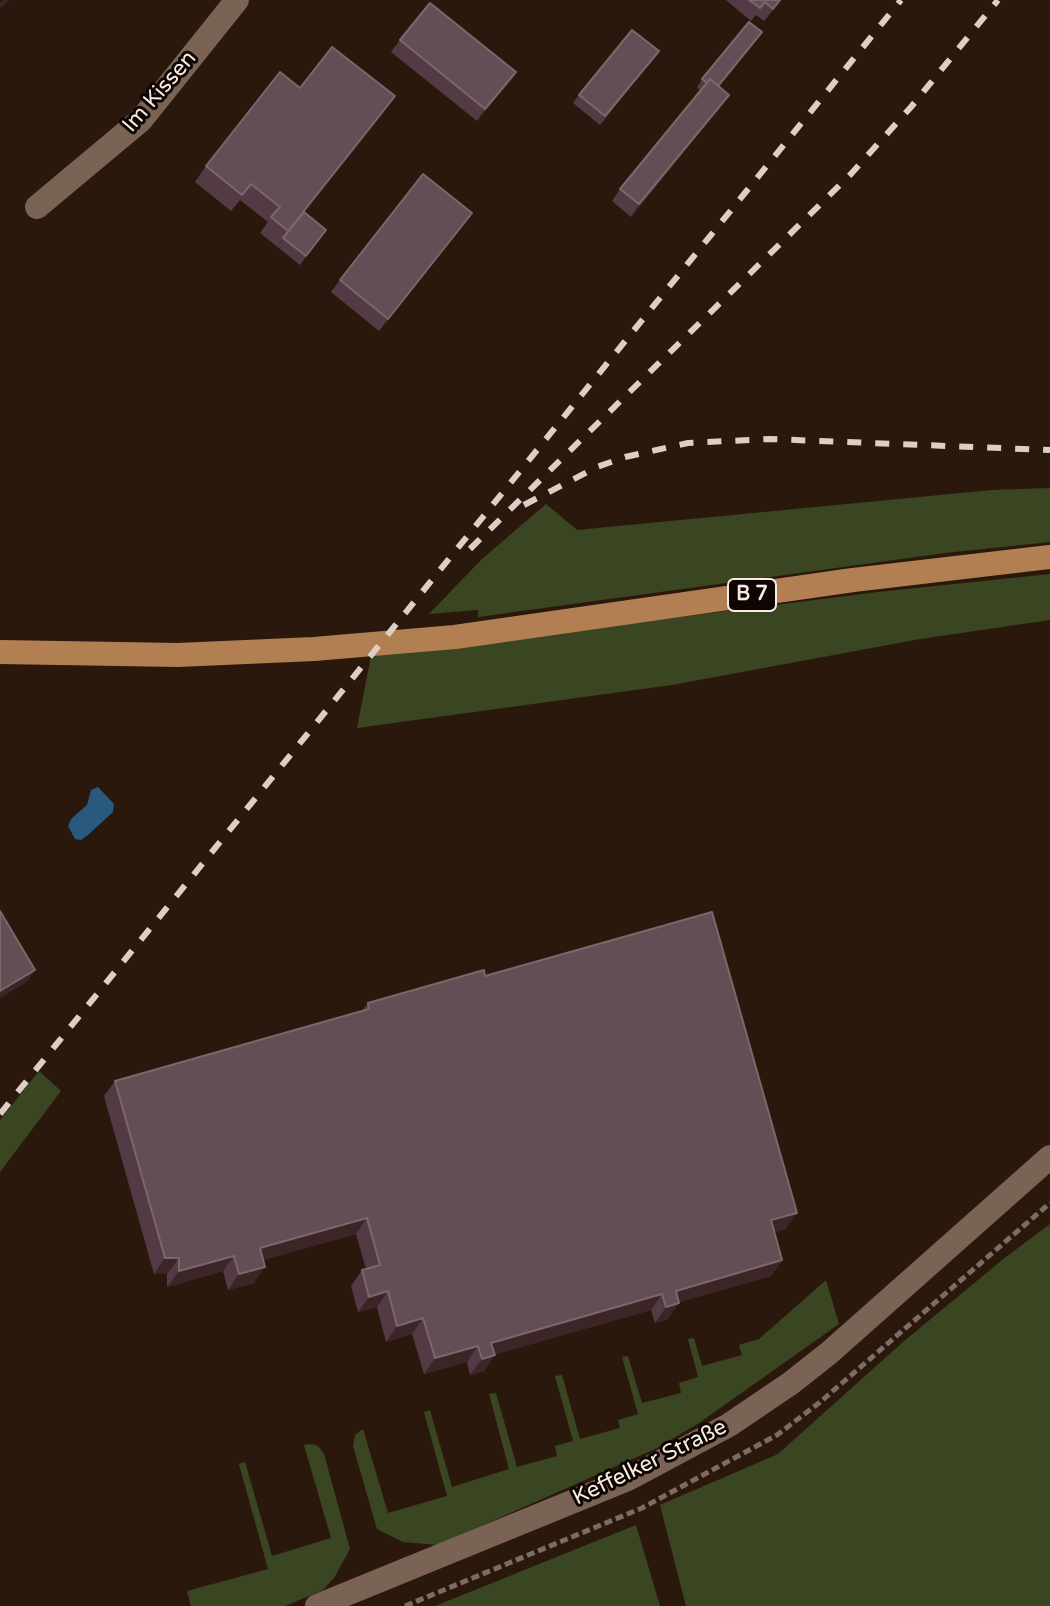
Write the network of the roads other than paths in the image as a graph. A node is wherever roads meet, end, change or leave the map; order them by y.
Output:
1 (237, 0) edge
2 (37, 207) dead end
3 (1050, 557) edge
4 (0, 652) edge
5 (1050, 1157) edge
6 (317, 1606) edge

1 - 2 street, Im Kissen
3 - 4 main road, B 7
5 - 6 street, Keffelker Straße

